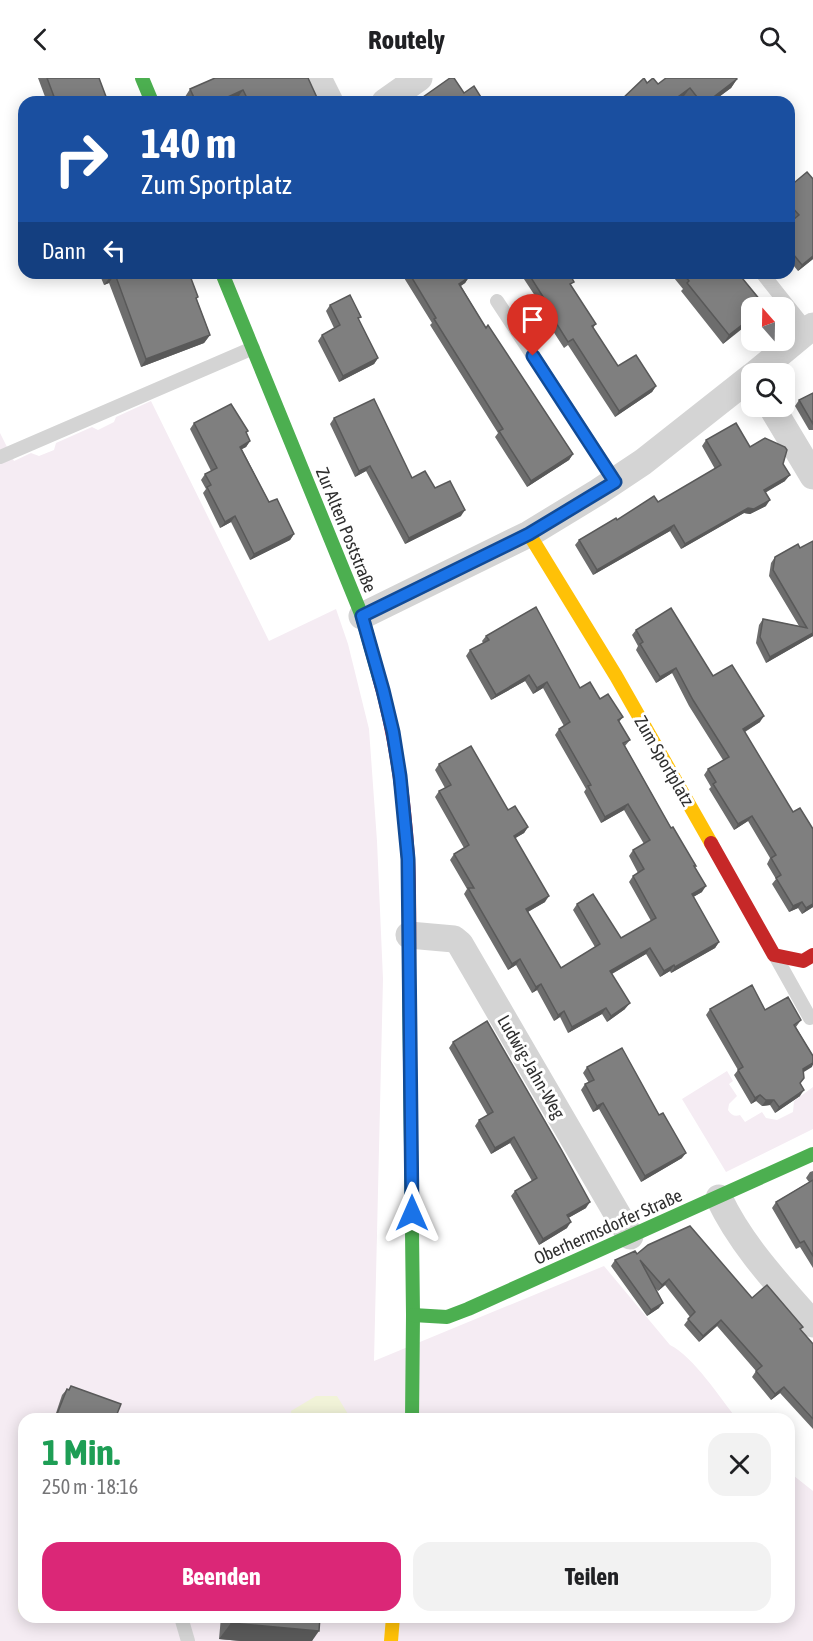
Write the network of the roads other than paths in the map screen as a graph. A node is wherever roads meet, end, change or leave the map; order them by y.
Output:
1 (142, 78) edge
2 (318, 78) edge
3 (419, 78) edge
4 (150, 96) edge
5 (327, 96) edge
6 (394, 96) edge
7 (224, 279) edge
8 (767, 279) edge
9 (497, 301) dead end
10 (810, 329) edge
11 (253, 348) junction
12 (768, 363) edge
13 (741, 385) edge
14 (778, 417) edge
15 (0, 457) edge
16 (813, 476) edge
17 (615, 482) junction
18 (529, 534) junction
19 (362, 616) junction
20 (409, 935) junction
21 (774, 955) junction
22 (813, 955) edge
23 (810, 1018) dead end
24 (813, 1154) edge
25 (719, 1198) junction
26 (630, 1236) junction
27 (413, 1315) junction
28 (813, 1324) edge
29 (412, 1413) edge
30 (183, 1623) edge
31 (392, 1623) edge
32 (188, 1641) edge
33 (391, 1641) edge

1 - 4 street
2 - 5 street
3 - 6 street
7 - 11 street, Zur Alten Poststraße
8 - 10 lane
9 - 17 lane
10 - 12 street
11 - 15 lane
11 - 19 street, Zur Alten Poststraße
13 - 17 street
14 - 16 street
17 - 18 street
18 - 19 street
18 - 21 street, Zum Sportplatz
19 - 20 street, Zur Alten Poststraße
20 - 26 street, Ludwig-Jahn-Weg
20 - 27 street, Zur Alten Poststraße
21 - 22 street
21 - 23 lane
24 - 25 street, Oberhermsdorfer Straße
25 - 26 street, Oberhermsdorfer Straße
25 - 28 street
26 - 27 street, Oberhermsdorfer Straße
27 - 29 street, Zur Alten Poststraße
30 - 32 lane
31 - 33 street

